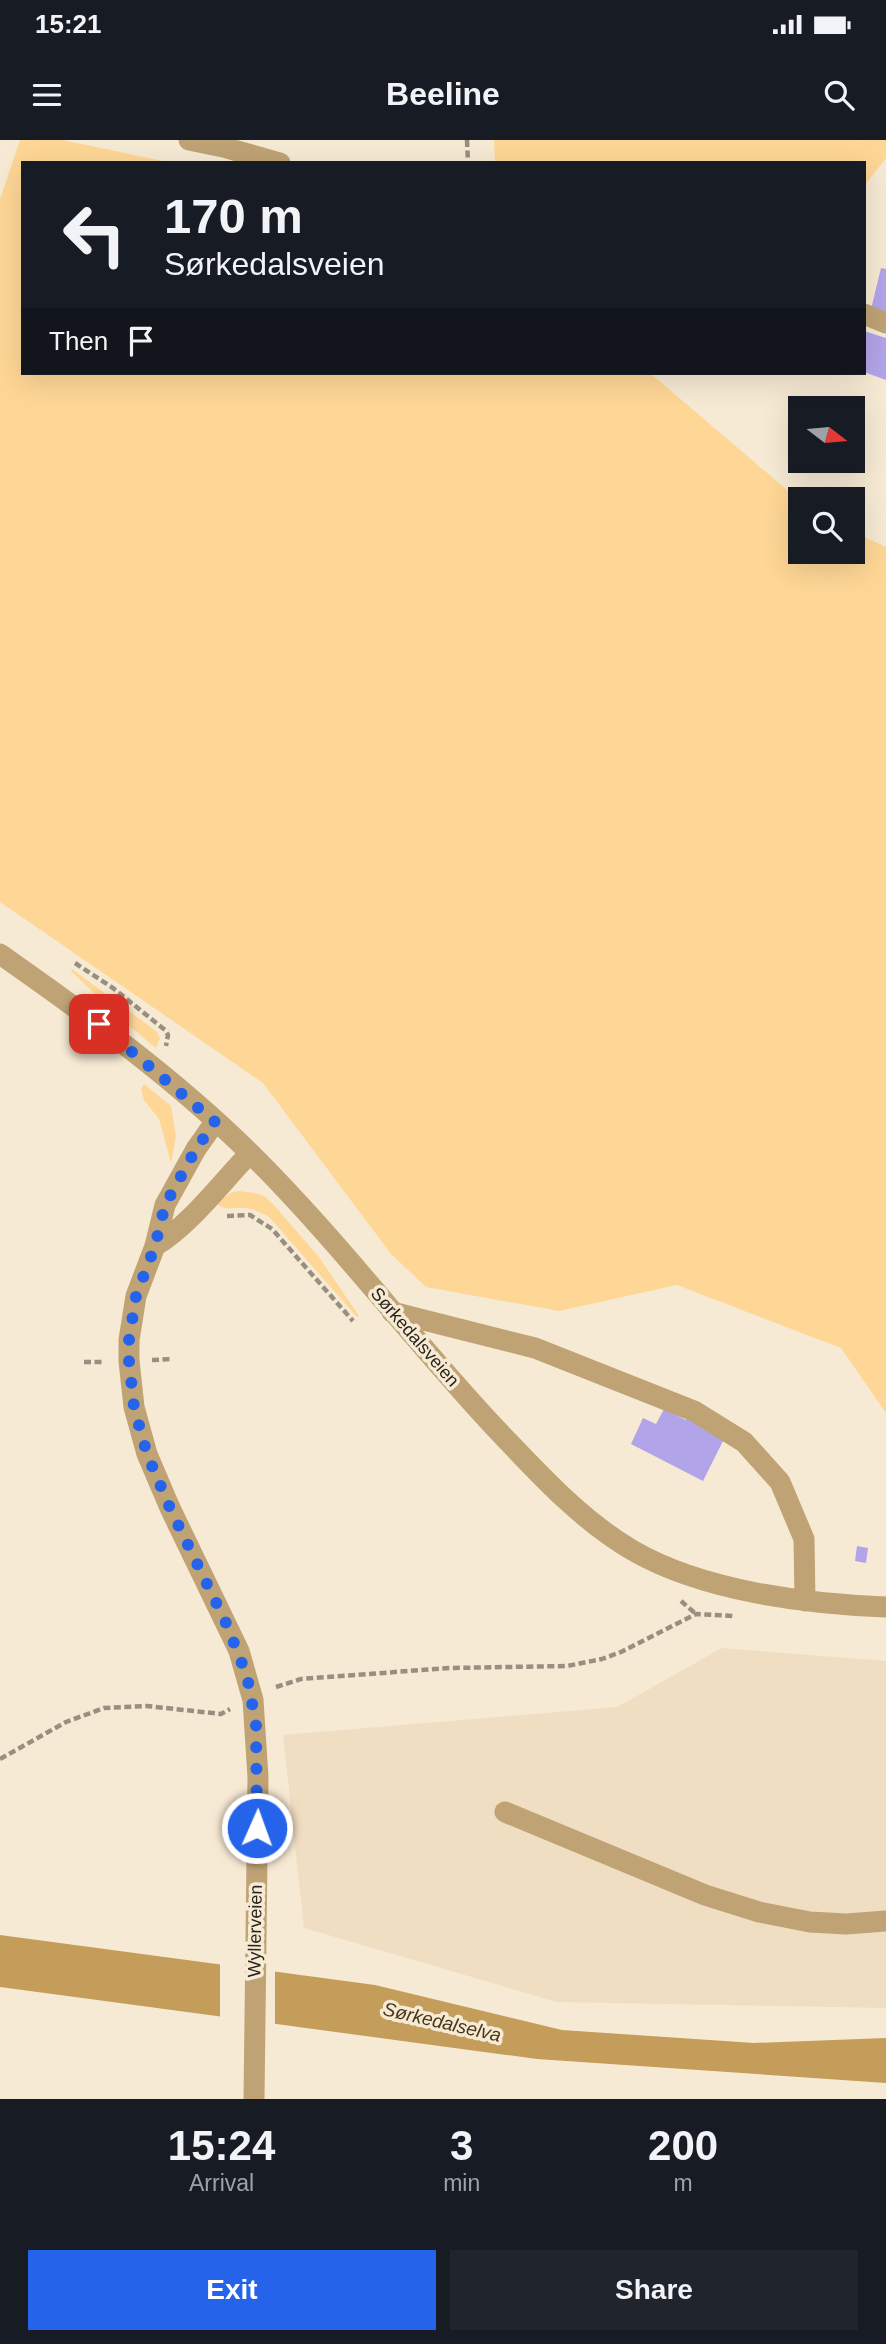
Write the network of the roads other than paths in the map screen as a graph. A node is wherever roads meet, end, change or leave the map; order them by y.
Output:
1 (188, 140) edge
2 (273, 161) edge
3 (866, 315) edge
4 (886, 323) edge
5 (0, 954) edge
6 (215, 1122) junction
7 (250, 1153) junction
8 (155, 1246) junction
9 (393, 1311) junction
10 (805, 1601) junction
11 (886, 1607) edge
12 (505, 1812) dead end
13 (886, 1921) edge
14 (254, 2099) edge

1 - 2 street
3 - 4 street
5 - 6 street, Sørkedalsveien
6 - 7 street, Sørkedalsveien
6 - 8 street, Wyllerveien
7 - 8 street
7 - 9 street, Sørkedalsveien
8 - 14 street, Wyllerveien
9 - 10 street, Sørkedalsveien
9 - 10 street
10 - 11 street, Sørkedalsveien
12 - 13 street

